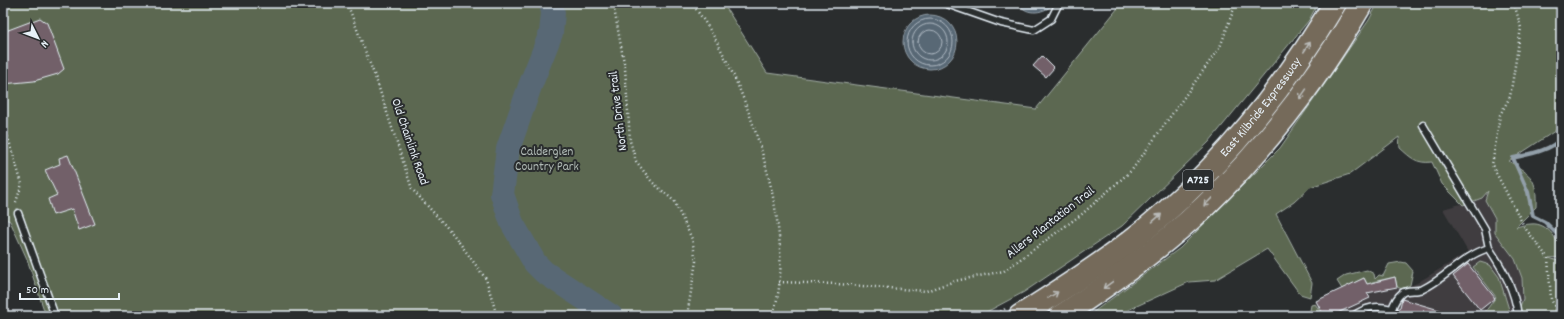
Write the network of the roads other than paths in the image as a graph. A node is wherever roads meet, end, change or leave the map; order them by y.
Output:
1 (944, 3) edge
2 (1059, 3) edge
3 (1335, 3) edge
4 (1362, 3) edge
5 (1423, 125) dead end
6 (18, 213) road end
7 (1489, 248) junction
8 (1392, 308) junction
9 (1014, 312) edge
10 (55, 316) edge
11 (1061, 316) edge
12 (1353, 316) edge
13 (1395, 316) edge
14 (1518, 316) edge

1 - 2 lane
9 -> 3 highway, East Kilbride Expressway / A725
4 -> 11 highway, East Kilbride Expressway / A725
5 - 7 lane
6 - 10 lane
7 - 8 lane
7 - 14 lane
8 - 12 lane
8 - 13 lane

